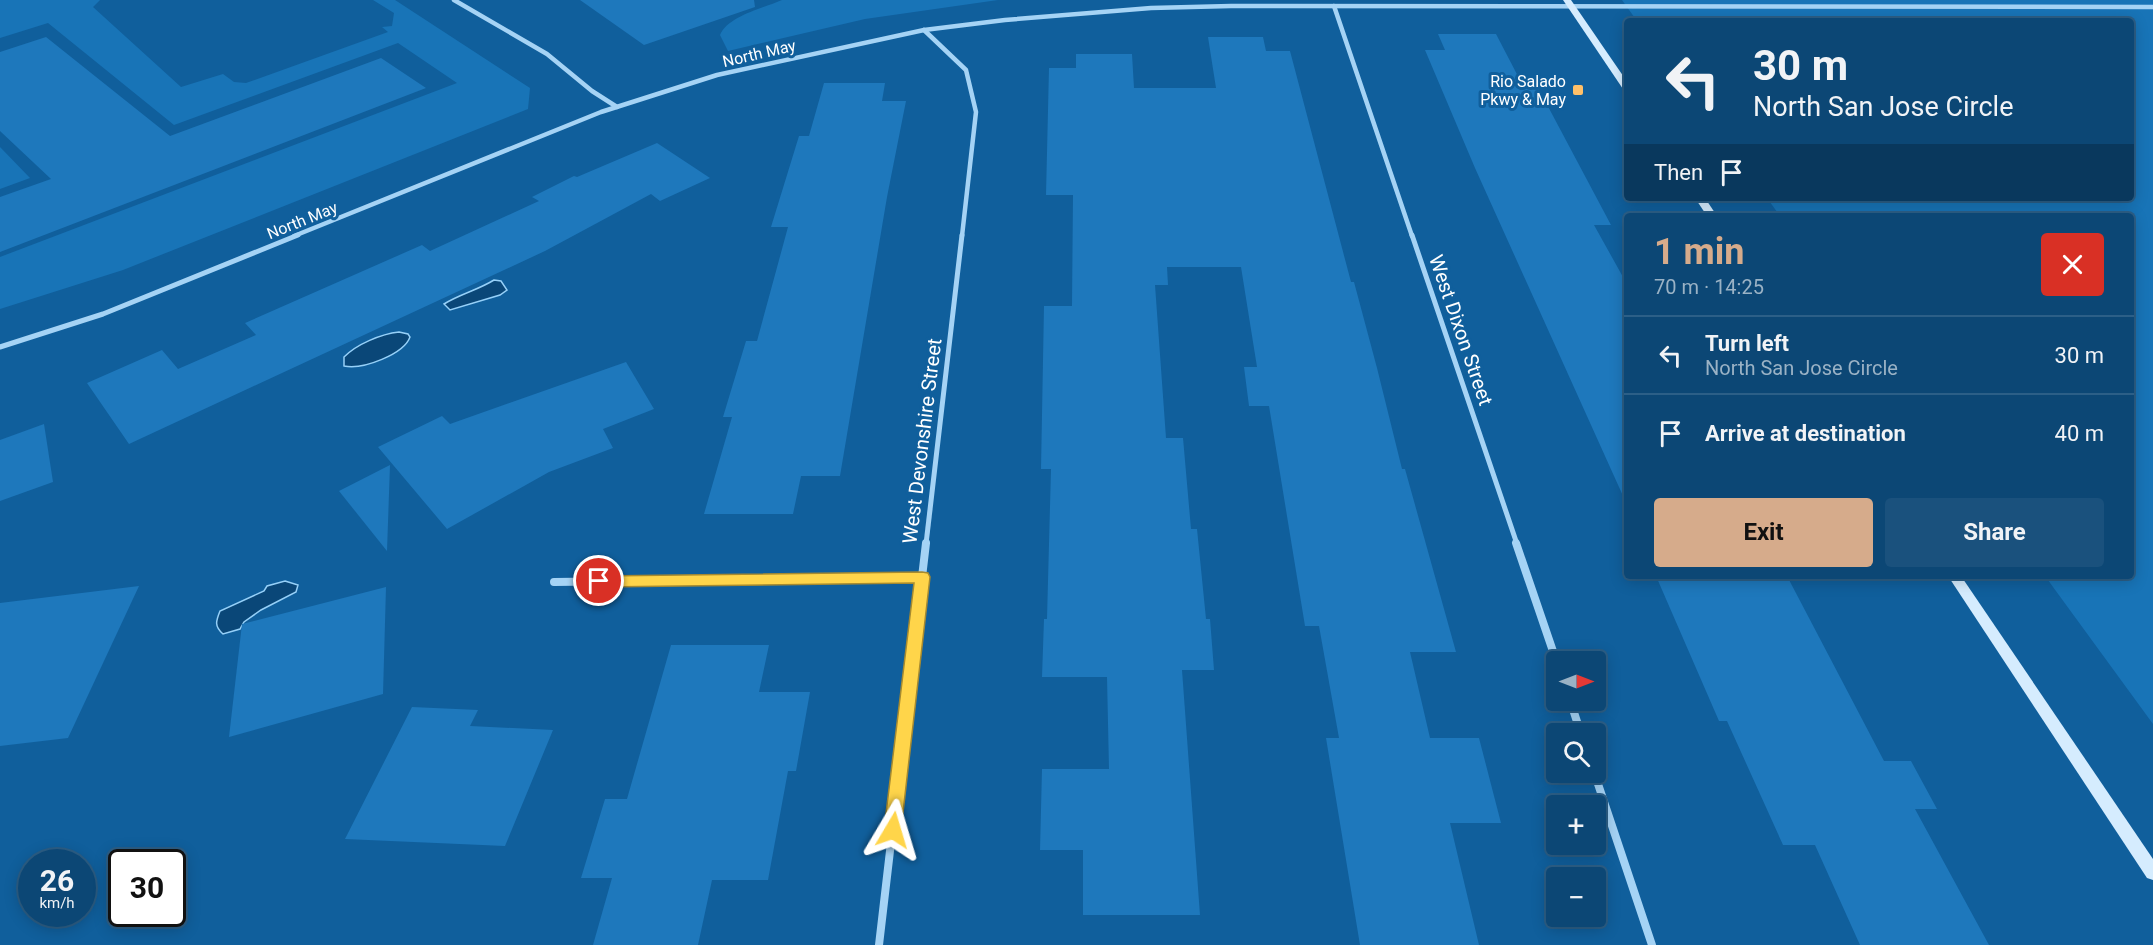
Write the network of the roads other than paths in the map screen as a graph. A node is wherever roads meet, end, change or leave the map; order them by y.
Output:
1 (454, 0) edge
2 (1569, 3) edge
3 (1334, 6) junction
4 (2153, 8) edge
5 (924, 30) junction
6 (1624, 84) edge
7 (617, 107) junction
8 (0, 347) edge
9 (922, 577) junction
10 (1956, 579) edge
11 (554, 582) dead end
12 (1553, 651) edge
13 (1598, 783) edge
14 (2153, 873) edge
15 (879, 945) edge
16 (1652, 945) edge

1 - 7 street
2 - 3 street, North May
2 - 4 street, North May
2 - 6 main road
3 - 5 street, North May
3 - 12 street, West Dixon Street
5 - 7 street, North May
5 - 9 street, West Devonshire Street
7 - 8 street, North May
9 - 11 street
9 - 15 street, West Devonshire Street
10 - 14 main road
13 - 16 street

